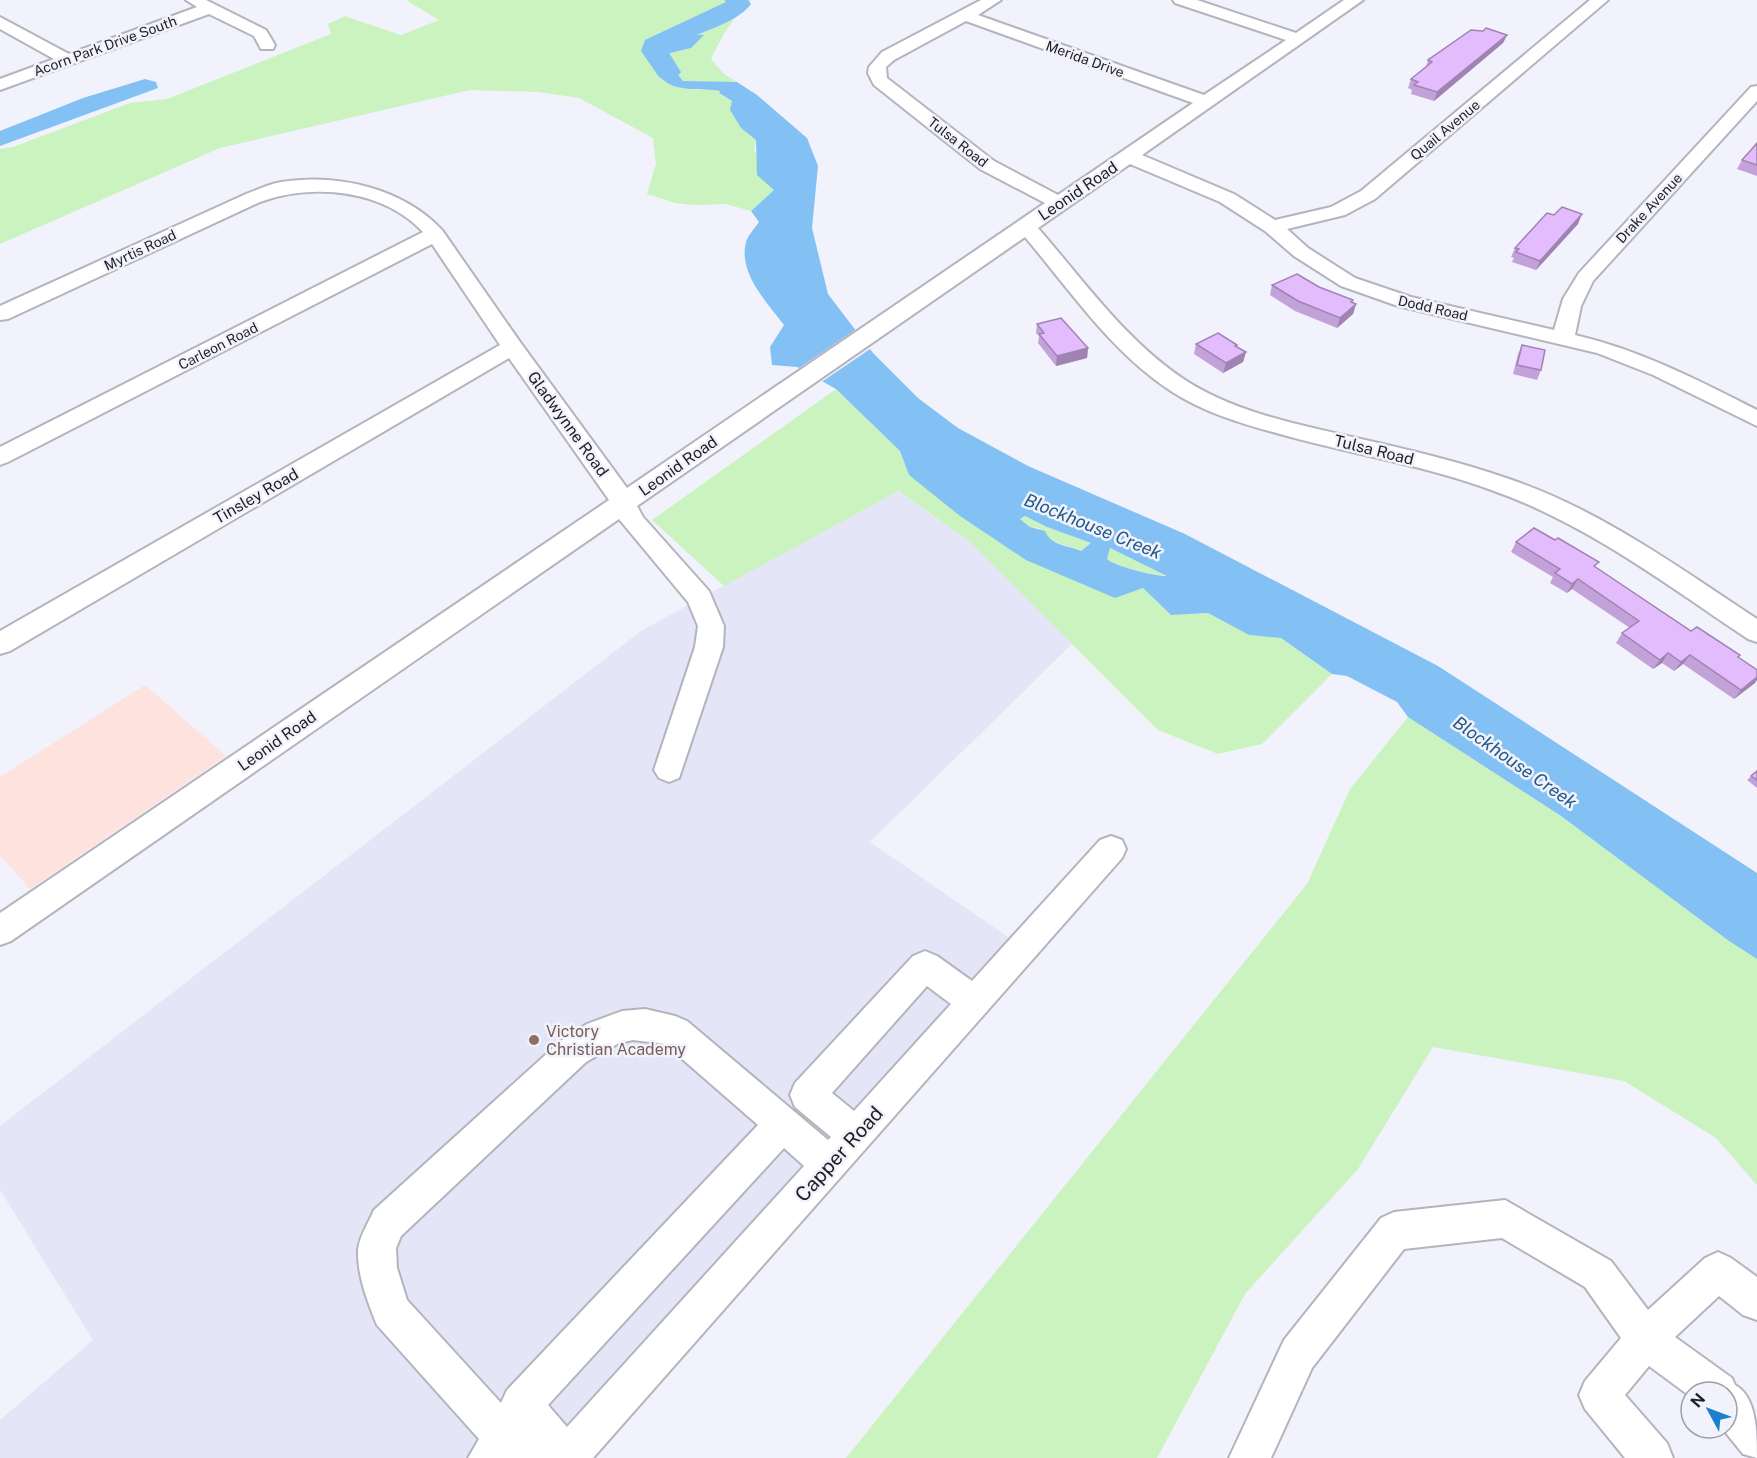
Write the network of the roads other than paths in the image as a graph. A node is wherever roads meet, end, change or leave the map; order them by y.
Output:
1 (993, 0) edge
2 (1181, 0) edge
3 (1355, 0) edge
4 (1600, 0) edge
5 (202, 4) edge
6 (964, 15) junction
7 (0, 22) edge
8 (1299, 39) junction
9 (267, 45) dead end
10 (67, 60) junction
11 (0, 85) edge
12 (1757, 91) edge
13 (1206, 102) junction
14 (1128, 156) junction
15 (281, 188) joint
16 (1060, 203) junction
17 (1026, 226) junction
18 (1272, 227) junction
19 (435, 234) junction
20 (0, 314) edge
21 (1564, 338) junction
22 (512, 347) junction
23 (1757, 419) edge
24 (0, 458) edge
25 (623, 503) junction
26 (1757, 632) edge
27 (0, 644) edge
28 (669, 770) dead end
29 (1111, 849) dead end
30 (0, 932) edge
31 (975, 1002) junction
32 (795, 1109) junction
33 (856, 1135) junction
34 (829, 1164) junction
35 (1757, 1301) edge
36 (1645, 1339) junction
37 (1701, 1380) edge
38 (1739, 1417) edge
39 (1757, 1440) edge
40 (506, 1452) edge
41 (566, 1458) edge
42 (1250, 1458) edge
43 (1652, 1458) edge

1 - 6 street
2 - 8 street
3 - 8 street, Leonid Road
4 - 18 street, Quail Avenue
5 - 9 street
5 - 10 street, Acorn Park Drive South
6 - 13 street, Merida Drive
6 - 16 street, Tulsa Road
7 - 10 street
8 - 13 street, Leonid Road
10 - 11 street, Acorn Park Drive South
12 - 21 street, Drake Avenue
13 - 14 street, Leonid Road
14 - 16 street, Leonid Road
14 - 18 street, Dodd Road
15 - 19 street, Gladwynne Road
15 - 20 street, Myrtis Road
16 - 17 street, Leonid Road
17 - 25 street, Leonid Road
17 - 26 street, Tulsa Road
18 - 21 street, Dodd Road
19 - 22 street, Gladwynne Road
19 - 24 street, Carleon Road
21 - 23 street, Dodd Road
22 - 25 street, Gladwynne Road
22 - 27 street, Tinsley Road
25 - 28 street, Gladwynne Road
25 - 30 street, Leonid Road
29 - 31 street, Capper Road
31 - 32 street
31 - 33 street, Capper Road
32 - 33 street
32 - 34 street
32 - 40 street
32 - 41 street
33 - 34 street, Capper Road
34 - 41 street, Capper Road
35 - 36 street
36 - 37 street
36 - 42 street
36 - 43 street
38 - 39 street

